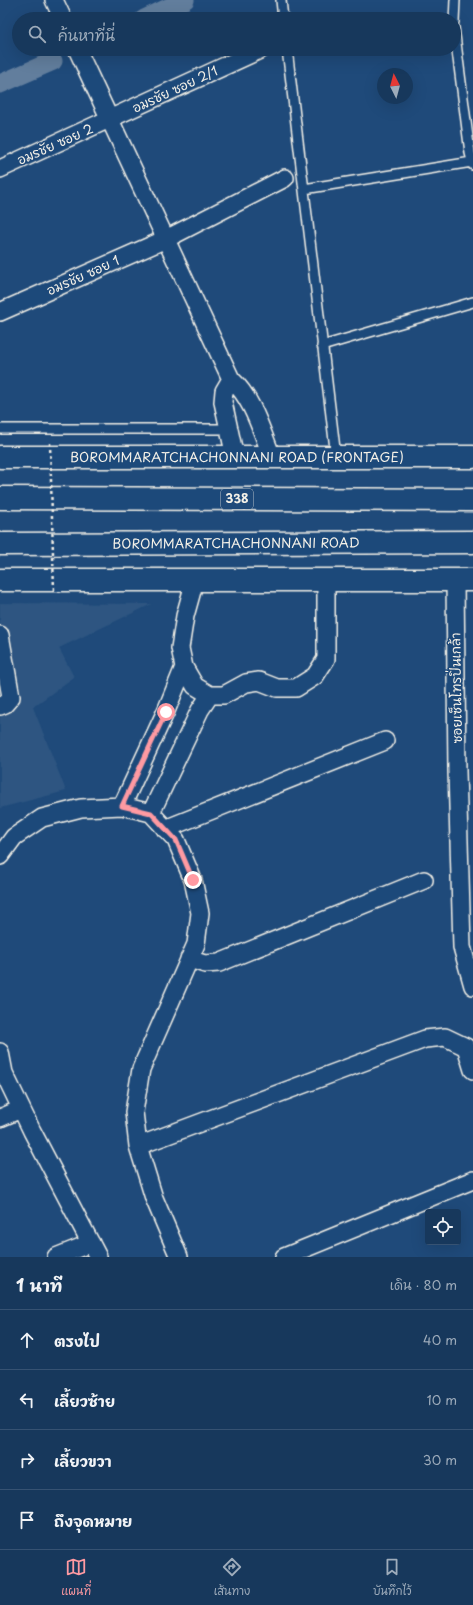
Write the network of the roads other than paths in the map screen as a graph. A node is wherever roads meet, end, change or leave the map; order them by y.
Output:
1 (54, 0) edge
2 (281, 0) edge
3 (454, 0) edge
4 (60, 12) edge
5 (282, 12) edge
6 (454, 12) edge
7 (80, 56) edge
8 (247, 56) edge
9 (288, 56) edge
10 (458, 56) edge
11 (110, 119) junction
12 (473, 164) edge
13 (0, 169) edge
14 (285, 178) dead end
15 (304, 189) junction
16 (166, 239) junction
17 (473, 302) edge
18 (0, 312) edge
19 (322, 346) junction
20 (231, 379) junction
21 (0, 429) edge
22 (228, 429) junction
23 (0, 457) edge
24 (235, 457) junction
25 (272, 457) junction
26 (336, 457) junction
27 (473, 457) edge
28 (0, 498) edge
29 (473, 500) edge
30 (473, 542) edge
31 (0, 544) edge
32 (0, 580) edge
33 (195, 580) junction
34 (326, 580) junction
35 (464, 580) edge
36 (0, 635) edge
37 (184, 667) junction
38 (210, 695) junction
39 (0, 706) edge
40 (385, 741) dead end
41 (122, 806) junction
42 (151, 813) junction
43 (165, 829) junction
44 (1, 854) edge
45 (424, 880) dead end
46 (189, 959) junction
47 (473, 986) edge
48 (0, 1052) edge
49 (473, 1070) edge
50 (22, 1109) junction
51 (0, 1118) edge
52 (138, 1146) junction
53 (473, 1180) edge
54 (95, 1250) edge
55 (56, 1257) edge
56 (179, 1257) edge
57 (284, 1257) edge

1 - 4 street
2 - 5 lane
3 - 6 lane
7 - 11 street
8 - 11 street, อมรชัย ซอย 2/1
9 - 15 lane
10 - 12 lane
11 - 13 street, อมรชัย ซอย 2
11 - 16 street
12 - 15 lane
14 - 16 street, อมรชัย ซอย 1
15 - 19 lane
16 - 18 street, อมรชัย ซอย 1
16 - 20 street
17 - 19 lane
19 - 26 lane
20 - 22 street
20 - 25 street
21 - 22 lane
22 - 24 street
23 - 24 main road, BOROMMARATCHACHONNANI ROAD (FRONTAGE)
24 - 25 main road, BOROMMARATCHACHONNANI ROAD (FRONTAGE)
25 - 26 main road, BOROMMARATCHACHONNANI ROAD (FRONTAGE)
26 - 27 main road, BOROMMARATCHACHONNANI ROAD (FRONTAGE)
28 - 29 main road, 338
30 - 31 main road, BOROMMARATCHACHONNANI ROAD
32 - 33 main road
33 - 34 main road
33 - 37 street
34 - 35 main road
34 - 38 street
35 - 47 street, ซอยเซ็นโทรปิ่นเกล้า
36 - 39 street
37 - 38 street
37 - 41 street
38 - 42 street
40 - 43 street
41 - 42 street
41 - 44 street
42 - 43 street
43 - 46 street
45 - 46 street
46 - 52 street
48 - 50 street
49 - 52 street
50 - 51 street
50 - 54 street
52 - 56 street
53 - 57 street
54 - 55 street

